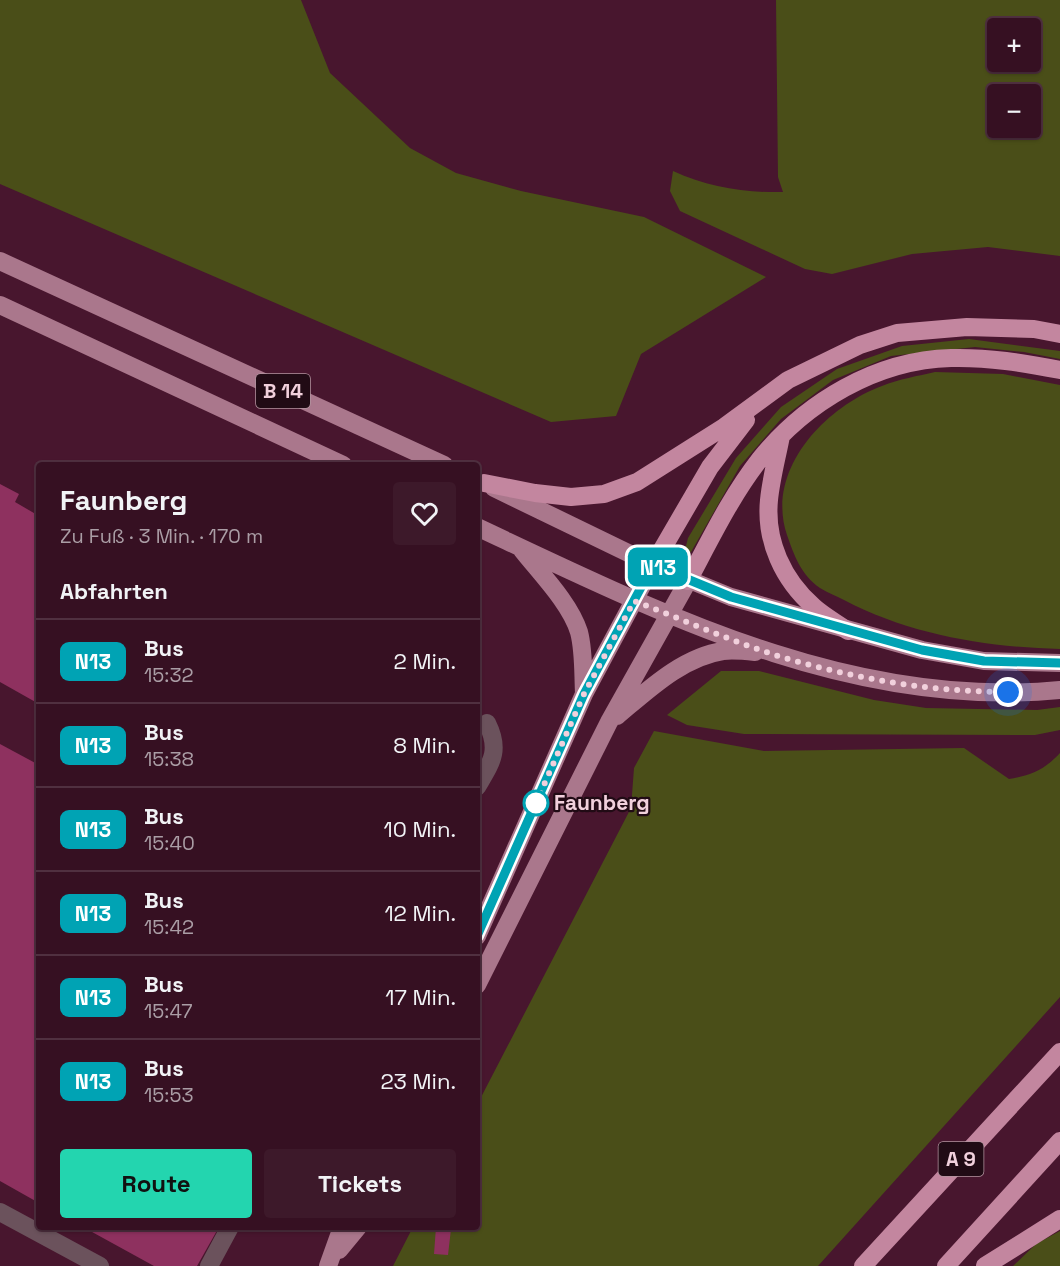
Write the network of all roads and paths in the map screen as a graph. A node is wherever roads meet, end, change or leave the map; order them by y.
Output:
1 (0, 261) edge
2 (0, 305) edge
3 (1060, 334) edge
4 (1060, 370) edge
5 (763, 400) junction
6 (781, 436) junction
7 (337, 462) edge
8 (437, 462) edge
9 (481, 482) edge
10 (480, 528) edge
11 (519, 547) junction
12 (653, 565) junction
13 (688, 581) junction
14 (634, 601) junction
15 (669, 614) junction
16 (848, 631) junction
17 (769, 652) junction
18 (1060, 663) edge
19 (1060, 690) edge
20 (584, 694) junction
21 (609, 722) junction
22 (487, 723) dead end
23 (480, 782) edge
24 (480, 929) edge
25 (480, 979) edge
26 (1060, 1052) edge
27 (1060, 1141) edge
28 (0, 1212) edge
29 (1060, 1219) edge
30 (228, 1230) edge
31 (341, 1230) edge
32 (356, 1230) edge
33 (331, 1261) edge
34 (100, 1266) edge
35 (209, 1266) edge
36 (863, 1266) edge
37 (946, 1266) edge
38 (985, 1266) edge

1 - 8 main road, B 14
2 - 7 main road, B 14
3 - 5 highway
4 - 6 highway
5 - 9 highway
5 - 12 highway
6 - 13 highway
6 - 16 highway
9 - 12 main road
10 - 11 main road
11 - 14 main road
11 - 20 main road
12 - 13 main road
12 - 14 main road
13 - 15 main road
13 - 16 main road
14 - 15 main road
14 - 20 main road
15 - 17 main road
15 - 21 main road
16 - 18 main road
17 - 19 main road
17 - 21 main road
20 - 24 main road
21 - 25 main road
22 - 23 lane
26 - 36 highway, A 9
27 - 37 highway
28 - 34 lane
29 - 38 highway
30 - 35 lane
31 - 33 main road
32 - 33 main road

